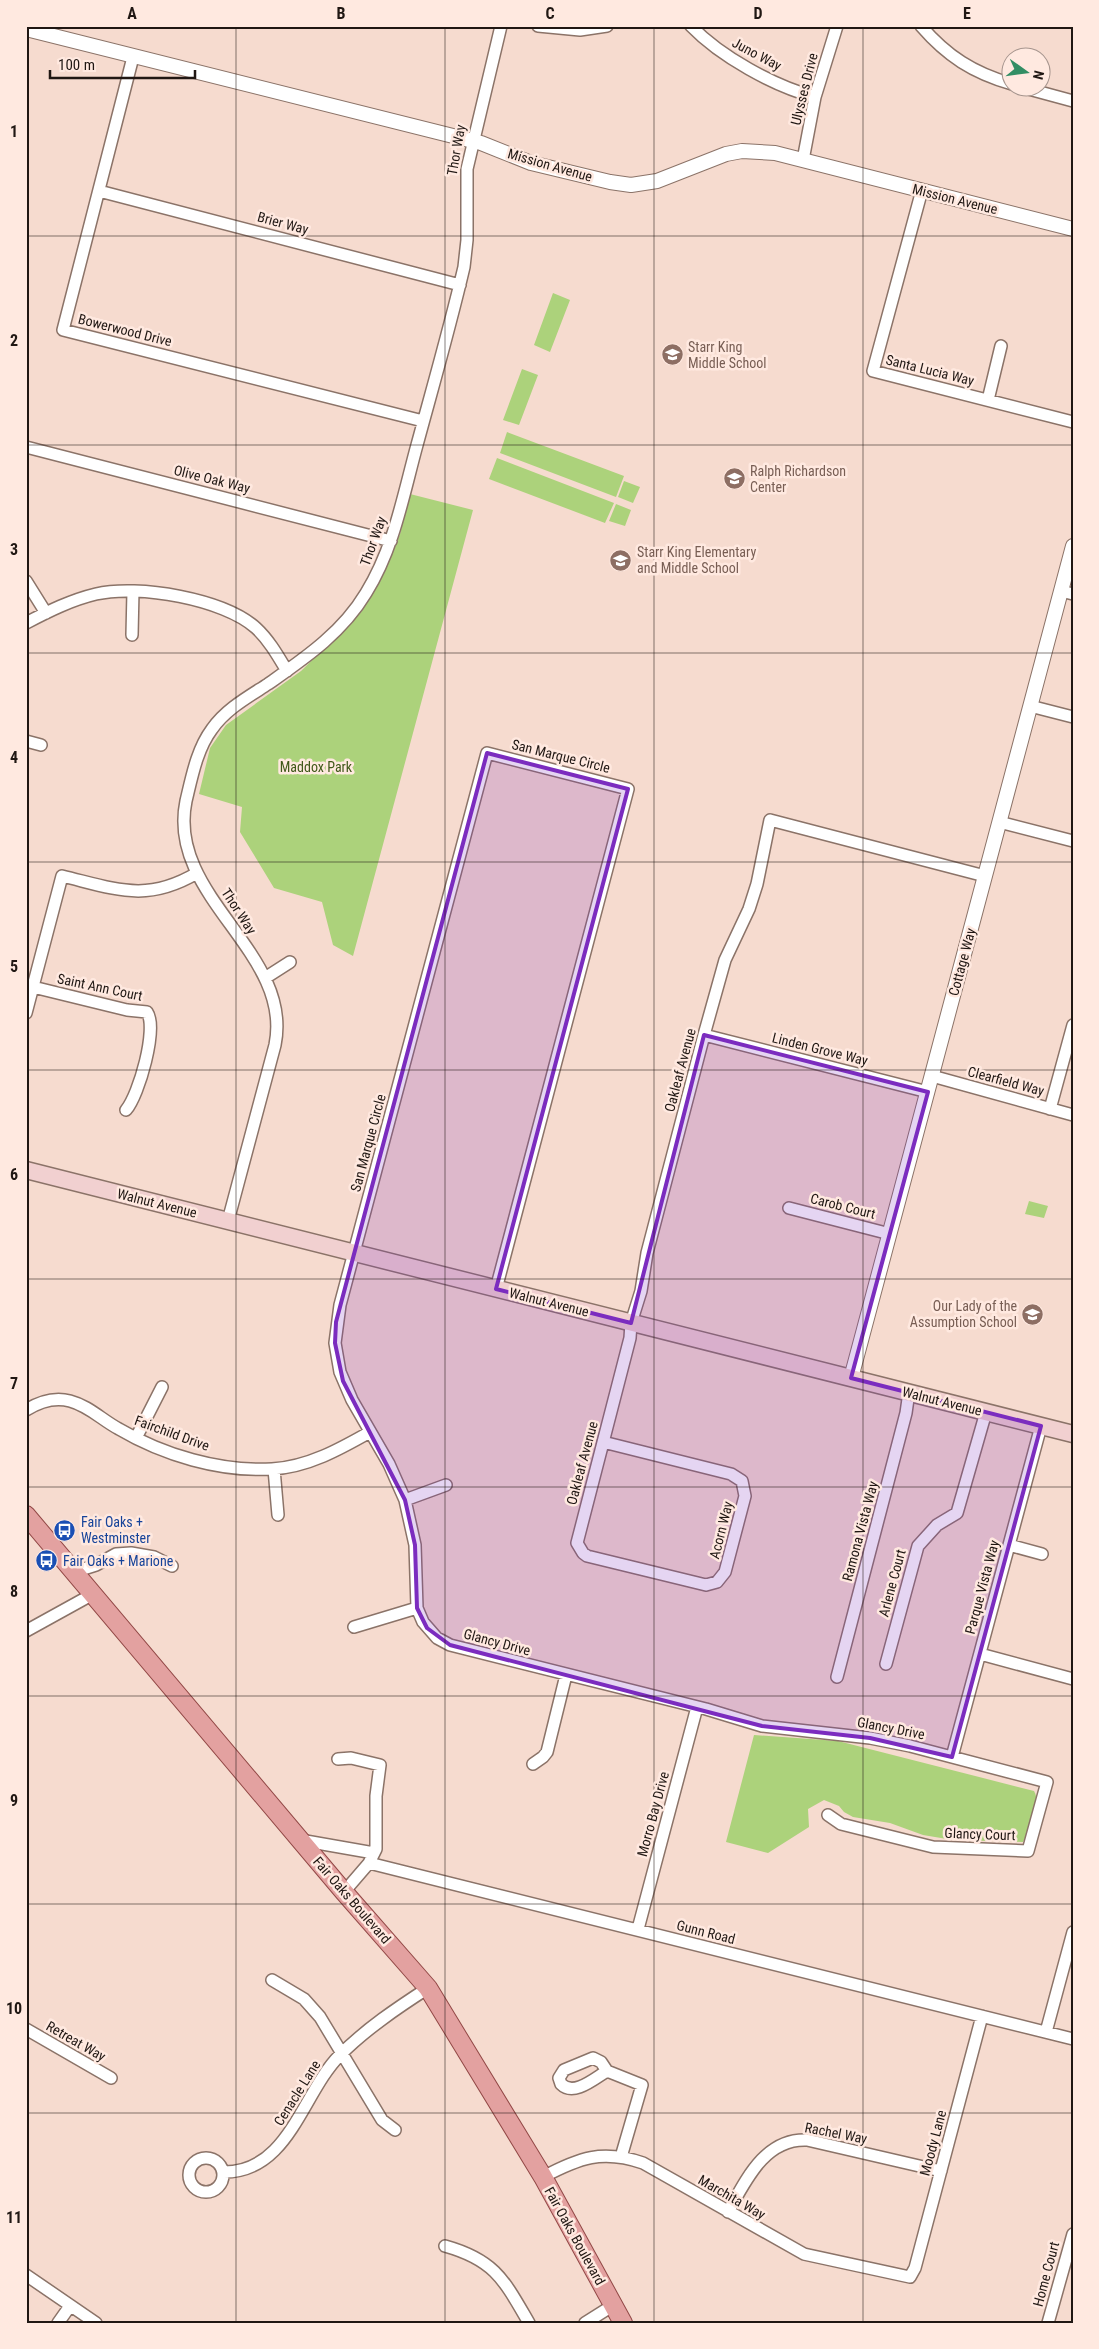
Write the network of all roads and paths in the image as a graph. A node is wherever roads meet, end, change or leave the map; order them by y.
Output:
1 (501, 26) edge
2 (538, 26) edge
3 (607, 26) edge
4 (691, 26) edge
5 (837, 26) edge
6 (921, 26) edge
7 (26, 29) edge
8 (133, 57) junction
9 (1002, 81) edge
10 (1052, 95) edge
11 (815, 97) junction
12 (1073, 101) edge
13 (472, 141) junction
14 (803, 160) junction
15 (922, 190) junction
16 (99, 191) junction
17 (1073, 229) edge
18 (460, 285) junction
19 (1002, 346) dead end
20 (988, 400) junction
21 (424, 421) junction
22 (1073, 422) edge
23 (26, 447) edge
24 (391, 541) junction
25 (1073, 546) edge
26 (26, 580) edge
27 (134, 590) junction
28 (1067, 592) edge
29 (46, 613) junction
30 (26, 622) edge
31 (132, 635) dead end
32 (287, 671) junction
33 (1030, 706) junction
34 (1073, 717) edge
35 (26, 741) edge
36 (41, 745) dead end
37 (1000, 822) junction
38 (1073, 841) edge
39 (197, 873) junction
40 (985, 876) junction
41 (290, 962) dead end
42 (265, 978) junction
43 (33, 987) junction
44 (26, 1013) edge
45 (1073, 1025) edge
46 (704, 1035) junction
47 (932, 1076) junction
48 (928, 1092) junction
49 (1050, 1109) junction
50 (126, 1110) dead end
51 (1073, 1116) edge
52 (26, 1170) edge
53 (789, 1208) dead end
54 (228, 1221) junction
55 (890, 1234) junction
56 (352, 1252) junction
57 (496, 1289) junction
58 (632, 1323) junction
59 (851, 1378) junction
60 (162, 1387) dead end
61 (908, 1392) junction
62 (26, 1410) edge
63 (986, 1412) junction
64 (1041, 1426) junction
65 (370, 1432) junction
66 (1073, 1434) edge
67 (136, 1438) junction
68 (603, 1442) junction
69 (274, 1469) junction
70 (446, 1485) dead end
71 (405, 1500) junction
72 (26, 1515) edge
73 (278, 1515) dead end
74 (1009, 1545) junction
75 (579, 1547) joint
76 (1042, 1554) dead end
77 (172, 1566) dead end
78 (74, 1572) junction
79 (93, 1594) junction
80 (417, 1608) junction
81 (354, 1627) dead end
82 (26, 1631) edge
83 (980, 1654) junction
84 (886, 1664) dead end
85 (566, 1675) junction
86 (837, 1677) dead end
87 (1073, 1679) edge
88 (697, 1707) junction
89 (952, 1757) junction
90 (338, 1759) dead end
91 (533, 1764) dead end
92 (828, 1815) dead end
93 (300, 1840) junction
94 (371, 1858) junction
95 (344, 1892) junction
96 (638, 1929) junction
97 (1073, 1932) edge
98 (272, 1980) dead end
99 (428, 1988) junction
100 (982, 2016) junction
101 (26, 2029) edge
102 (1046, 2032) junction
103 (1073, 2038) edge
104 (342, 2053) junction
105 (607, 2071) dead end
106 (111, 2078) dead end
107 (394, 2130) dead end
108 (621, 2157) junction
109 (941, 2171) junction
110 (224, 2172) dead end
111 (543, 2178) junction
112 (728, 2212) junction
113 (1073, 2234) edge
114 (445, 2246) dead end
115 (26, 2275) edge
116 (910, 2277) joint
117 (70, 2306) junction
118 (612, 2306) junction
119 (58, 2323) edge
120 (96, 2323) edge
121 (529, 2323) edge
122 (585, 2323) edge
123 (623, 2323) edge
124 (1048, 2323) edge

1 - 13 street, Thor Way
2 - 3 street
4 - 11 street, Juno Way
5 - 11 street, Ulysses Drive
6 - 9 street
7 - 8 street, Mission Avenue
8 - 13 street, Mission Avenue
8 - 16 street, Bowerwood Drive
10 - 12 street
11 - 14 street, Ulysses Drive
13 - 14 street, Mission Avenue
13 - 18 street, Thor Way
14 - 15 street, Mission Avenue
15 - 17 street, Mission Avenue
15 - 20 street, Santa Lucia Way
16 - 18 street, Brier Way
16 - 21 street, Bowerwood Drive
18 - 21 street, Thor Way
19 - 20 street
20 - 22 street, Santa Lucia Way
21 - 24 street, Thor Way
23 - 24 street, Olive Oak Way
24 - 32 street, Thor Way
25 - 28 street, Cottage Way
26 - 29 street
27 - 29 street
27 - 31 street
27 - 32 street
28 - 33 street, Cottage Way
29 - 30 street
32 - 39 street, Thor Way
33 - 34 street
33 - 37 street, Cottage Way
35 - 36 street
37 - 38 street
37 - 40 street, Cottage Way
39 - 42 street, Thor Way
39 - 43 street
40 - 46 street, Oakleaf Avenue
40 - 47 street, Cottage Way
41 - 42 street
42 - 54 street, Thor Way
43 - 44 street
43 - 50 street, Saint Ann Court
45 - 49 street
46 - 48 street, Linden Grove Way
46 - 58 street, Oakleaf Avenue
47 - 48 street, Cottage Way
47 - 49 street, Clearfield Way
48 - 55 street, Cottage Way
49 - 51 street, Clearfield Way
52 - 54 main road, Walnut Avenue
53 - 55 street, Carob Court
54 - 56 main road, Walnut Avenue
55 - 59 street, Cottage Way
56 - 57 main road, Walnut Avenue
56 - 57 street, San Marque Circle
56 - 65 street, Glancy Drive
57 - 58 main road, Walnut Avenue
58 - 59 main road, Walnut Avenue
58 - 68 street, Oakleaf Avenue
59 - 61 main road, Walnut Avenue
60 - 67 street
61 - 63 main road, Walnut Avenue
61 - 86 street, Ramona Vista Way
62 - 67 street, Fairchild Drive
63 - 64 main road, Walnut Avenue
63 - 84 street, Arlene Court
64 - 66 main road, Walnut Avenue
64 - 74 street, Parque Vista Way
65 - 69 street, Fairchild Drive
65 - 71 street, Glancy Drive
67 - 69 street, Fairchild Drive
68 - 75 street, Oakleaf Avenue
68 - 75 street, Acorn Way
69 - 73 street
70 - 71 street
71 - 80 street, Glancy Drive
72 - 78 main road, Fair Oaks Boulevard
74 - 76 street
74 - 83 street, Parque Vista Way
77 - 78 street
78 - 79 main road, Fair Oaks Boulevard
79 - 82 street
79 - 93 main road, Fair Oaks Boulevard
80 - 81 street
80 - 85 street, Glancy Drive
83 - 87 street
83 - 89 street, Parque Vista Way
85 - 88 street, Glancy Drive
85 - 91 street
88 - 89 street, Glancy Drive
88 - 96 street, Morro Bay Drive
89 - 92 street, Glancy Court
90 - 94 street
93 - 94 street, Gunn Road
93 - 95 main road, Fair Oaks Boulevard
94 - 95 street
94 - 96 street, Gunn Road
95 - 99 main road, Fair Oaks Boulevard
96 - 100 street, Gunn Road
97 - 102 street
98 - 104 street
99 - 104 street, Cenacle Lane
99 - 111 main road, Fair Oaks Boulevard
100 - 102 street, Gunn Road
100 - 109 street, Moody Lane
101 - 106 street, Retreat Way
102 - 103 street, Gunn Road
104 - 107 street
104 - 110 street, Cenacle Lane
105 - 108 street
108 - 111 street, Marchita Way
108 - 112 street, Marchita Way
109 - 112 street, Rachel Way
109 - 116 street, Moody Lane
111 - 118 main road, Fair Oaks Boulevard
112 - 116 street, Marchita Way
113 - 124 street, Home Court
114 - 121 street
115 - 117 street
117 - 119 street
117 - 120 street
118 - 122 street
118 - 123 main road, Fair Oaks Boulevard

